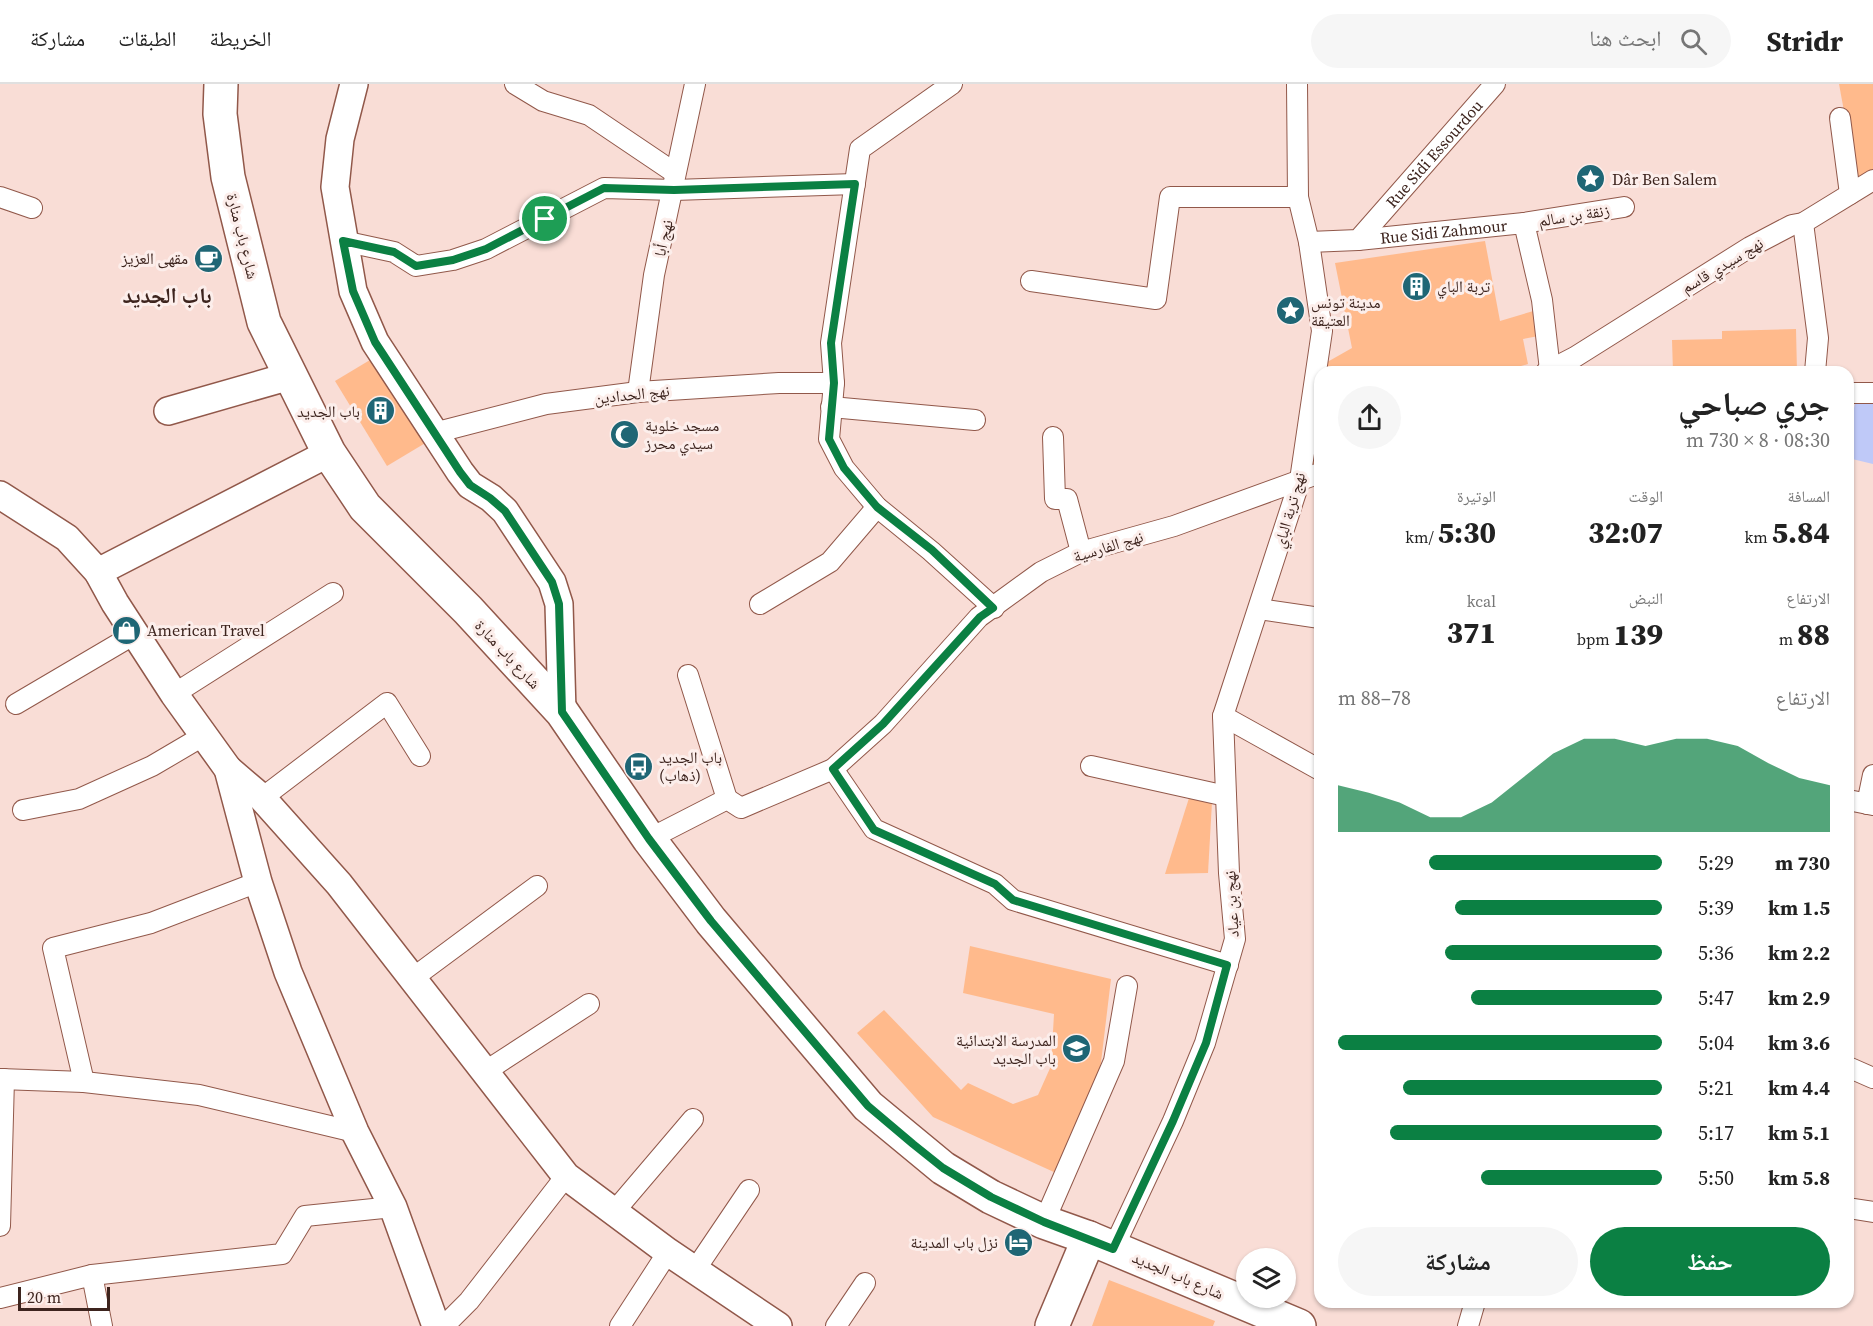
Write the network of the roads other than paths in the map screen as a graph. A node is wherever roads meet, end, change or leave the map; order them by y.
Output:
1 (221, 84) edge
2 (354, 84) edge
3 (515, 84) edge
4 (695, 84) edge
5 (952, 84) edge
6 (1297, 84) edge
7 (1495, 84) edge
8 (1840, 118) dead end
9 (1873, 180) edge
10 (675, 181) junction
11 (855, 184) junction
12 (1850, 194) junction
13 (0, 197) edge
14 (1298, 197) junction
15 (1624, 207) dead end
16 (32, 208) dead end
17 (1524, 223) junction
18 (1803, 223) junction
19 (1358, 240) junction
20 (343, 241) junction
21 (1309, 242) junction
22 (1031, 281) dead end
23 (1576, 365) edge
24 (1317, 366) edge
25 (1548, 366) edge
26 (1816, 366) edge
27 (290, 376) junction
28 (834, 383) junction
29 (1314, 385) edge
30 (638, 393) junction
31 (1854, 393) edge
32 (1873, 393) edge
33 (831, 407) junction
34 (168, 411) dead end
35 (975, 420) dead end
36 (434, 433) junction
37 (1053, 437) dead end
38 (329, 453) junction
39 (1314, 475) edge
40 (1300, 480) junction
41 (0, 495) edge
42 (877, 507) junction
43 (1081, 552) junction
44 (98, 572) junction
45 (333, 593) dead end
46 (760, 604) dead end
47 (993, 608) junction
48 (1259, 609) junction
49 (1314, 617) edge
50 (135, 634) junction
51 (688, 675) dead end
52 (174, 694) junction
53 (16, 704) dead end
54 (562, 712) junction
55 (1223, 716) junction
56 (203, 736) junction
57 (420, 756) dead end
58 (1091, 766) dead end
59 (1314, 767) edge
60 (228, 769) junction
61 (833, 769) junction
62 (1873, 775) edge
63 (1226, 796) junction
64 (262, 798) junction
65 (727, 800) junction
66 (1863, 803) edge
67 (23, 810) dead end
68 (649, 839) junction
69 (258, 882) junction
70 (537, 885) dead end
71 (1227, 965) junction
72 (417, 975) dead end
73 (1127, 986) dead end
74 (589, 1004) dead end
75 (1854, 1070) edge
76 (486, 1071) junction
77 (1873, 1078) edge
78 (2, 1079) edge
79 (84, 1082) junction
80 (693, 1119) dead end
81 (355, 1132) junction
82 (566, 1176) junction
83 (749, 1190) dead end
84 (393, 1207) junction
85 (1854, 1209) edge
86 (1873, 1212) edge
87 (613, 1213) junction
88 (1044, 1222) junction
89 (0, 1226) edge
90 (1101, 1244) junction
91 (668, 1252) junction
92 (694, 1270) junction
93 (92, 1275) junction
94 (865, 1283) dead end
95 (0, 1298) edge
96 (1473, 1308) edge
97 (434, 1325) edge
98 (102, 1326) edge
99 (620, 1326) edge
100 (778, 1326) edge
101 (836, 1326) edge
102 (1052, 1326) edge
103 (1299, 1326) edge
104 (1468, 1326) edge

1 - 27 main road, شارع باب منارة
2 - 20 street
3 - 10 street
4 - 10 street, نهج أبا
5 - 11 street
6 - 14 street, نهج تربة الباي
7 - 19 street, Rue Sidi Essourdou
8 - 12 street
9 - 12 street, نهج سيدي قاسم
10 - 11 street
10 - 20 street
10 - 30 street, نهج أبا
11 - 28 street
12 - 18 street, نهج سيدي قاسم
13 - 16 street
14 - 21 street, نهج تربة الباي
14 - 22 street
15 - 17 street, زنقة بن سالم
17 - 19 street, Rue Sidi Zahmour
17 - 25 street, Rue Sidi Zahmour
18 - 23 street, نهج سيدي قاسم
18 - 26 street
19 - 21 street
20 - 36 street
21 - 24 street, نهج تربة الباي
27 - 34 street
27 - 38 main road, شارع باب منارة
28 - 30 street, نهج الحدادين
28 - 33 street
29 - 40 street, نهج تربة الباي
30 - 36 street, نهج الحدادين
31 - 32 street
33 - 35 street
33 - 42 street
36 - 54 street
37 - 43 street
38 - 44 street
38 - 54 main road, شارع باب منارة
39 - 40 street, نهج الفارسية
40 - 43 street, نهج الفارسية
40 - 48 street, نهج تربة الباي
41 - 44 street
42 - 46 street
42 - 47 street
43 - 47 street, نهج الفارسية
44 - 50 street
45 - 52 street
47 - 61 street, نهج الفارسية
48 - 49 street
48 - 55 street, نهج تربة الباي
50 - 52 street
50 - 53 street
51 - 65 street
52 - 56 street
54 - 68 main road, شارع باب منارة
55 - 59 street
55 - 63 street, نهج بن عياد
56 - 60 street
56 - 67 street
57 - 64 street
58 - 63 street
60 - 64 street
60 - 69 street
61 - 65 street, نهج الفارسية
61 - 71 street
62 - 66 street
63 - 71 street, نهج بن عياد
64 - 76 street
65 - 68 street
68 - 88 main road, شارع باب منارة
69 - 79 street
69 - 81 street
70 - 72 street
71 - 90 street, نهج بن عياد
73 - 88 street
74 - 76 street
75 - 77 street
76 - 82 street
78 - 79 street
78 - 89 street
79 - 81 street
80 - 87 street
81 - 84 street
82 - 87 street
82 - 97 street
83 - 92 street
84 - 93 street
84 - 97 street
85 - 86 street
87 - 91 street
88 - 90 main road, شارع باب منارة
90 - 102 main road
90 - 103 main road, شارع باب الجديد
91 - 92 street
91 - 99 street
92 - 100 street
93 - 95 street
93 - 98 street
94 - 101 street
96 - 104 street

